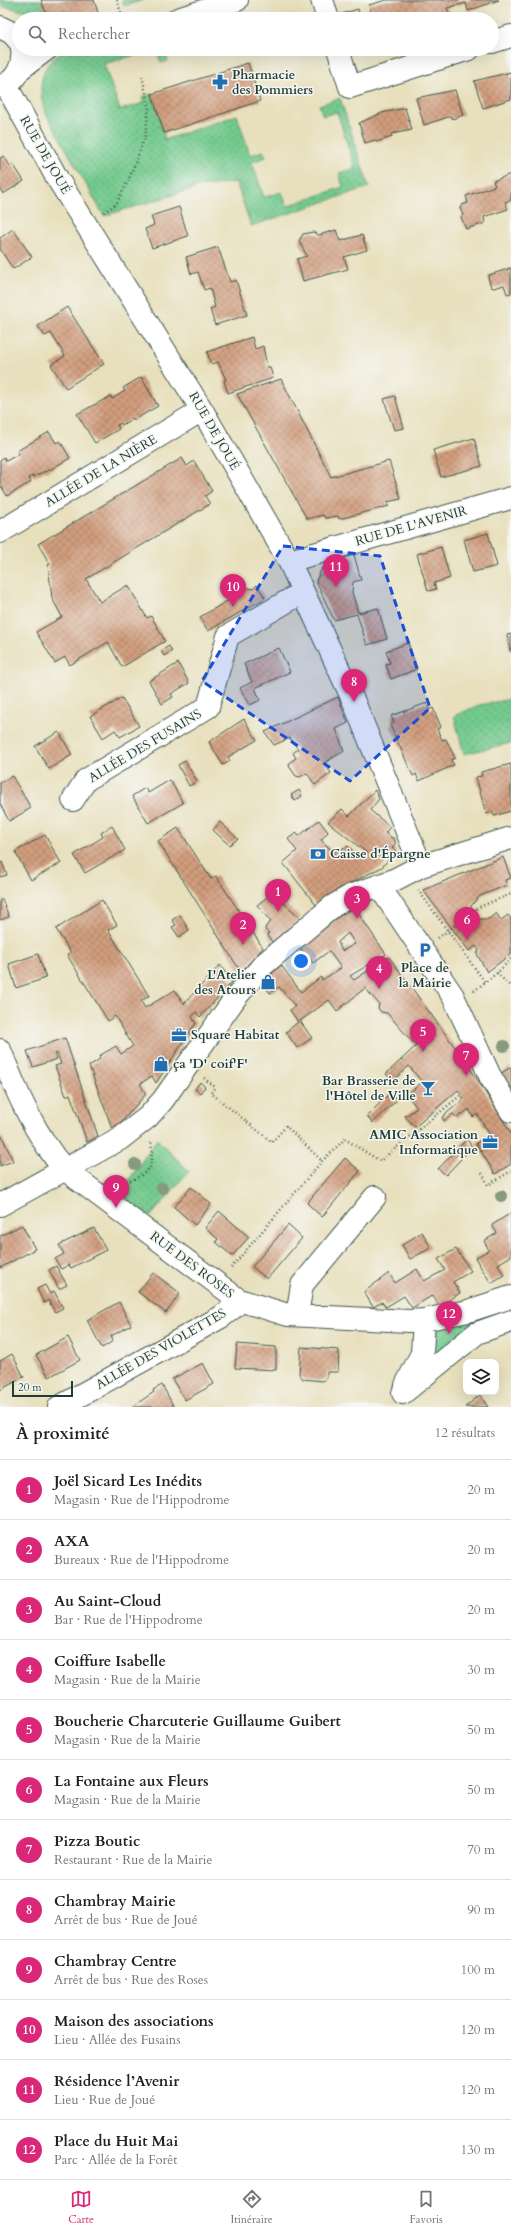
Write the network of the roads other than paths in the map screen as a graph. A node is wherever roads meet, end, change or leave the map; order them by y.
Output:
1 (237, 0) edge
2 (322, 0) edge
3 (212, 4) edge
4 (194, 12) edge
5 (326, 12) edge
6 (511, 36) edge
7 (499, 40) edge
8 (36, 56) edge
9 (340, 56) edge
10 (447, 56) edge
11 (12, 72) edge
12 (202, 410) junction
13 (511, 498) edge
14 (0, 532) edge
15 (289, 561) junction
16 (303, 592) junction
17 (74, 800) dead end
18 (511, 838) edge
19 (414, 869) junction
20 (379, 886) junction
21 (0, 1050) edge
22 (511, 1111) edge
23 (64, 1169) junction
24 (375, 1197) dead end
25 (0, 1205) edge
26 (511, 1297) edge
27 (239, 1300) junction
28 (297, 1315) junction
29 (417, 1321) junction
30 (511, 1321) edge
31 (401, 1400) edge
32 (59, 1407) edge

1 - 3 street
2 - 5 street
3 - 4 street
6 - 7 street
8 - 11 street
9 - 10 street
11 - 12 street, RUE DE JOUÉ
12 - 14 street, ALLÉE DE LA NIÈRE
12 - 15 street, RUE DE JOUÉ
13 - 15 street, RUE DE L'AVENIR
15 - 16 street, RUE DE JOUÉ
16 - 17 street, ALLÉE DES FUSAINS
16 - 19 street, RUE DE JOUÉ
18 - 19 street
19 - 20 street
20 - 22 street
20 - 23 street
21 - 23 street, RUE DES ROSES
23 - 25 street
23 - 27 street, RUE DES ROSES
24 - 28 street
26 - 29 street, RUE DES ROSES
27 - 28 street, RUE DES ROSES
27 - 32 street, ALLÉE DES VIOLETTES
28 - 29 street, RUE DES ROSES
29 - 31 street
30 - 31 street

